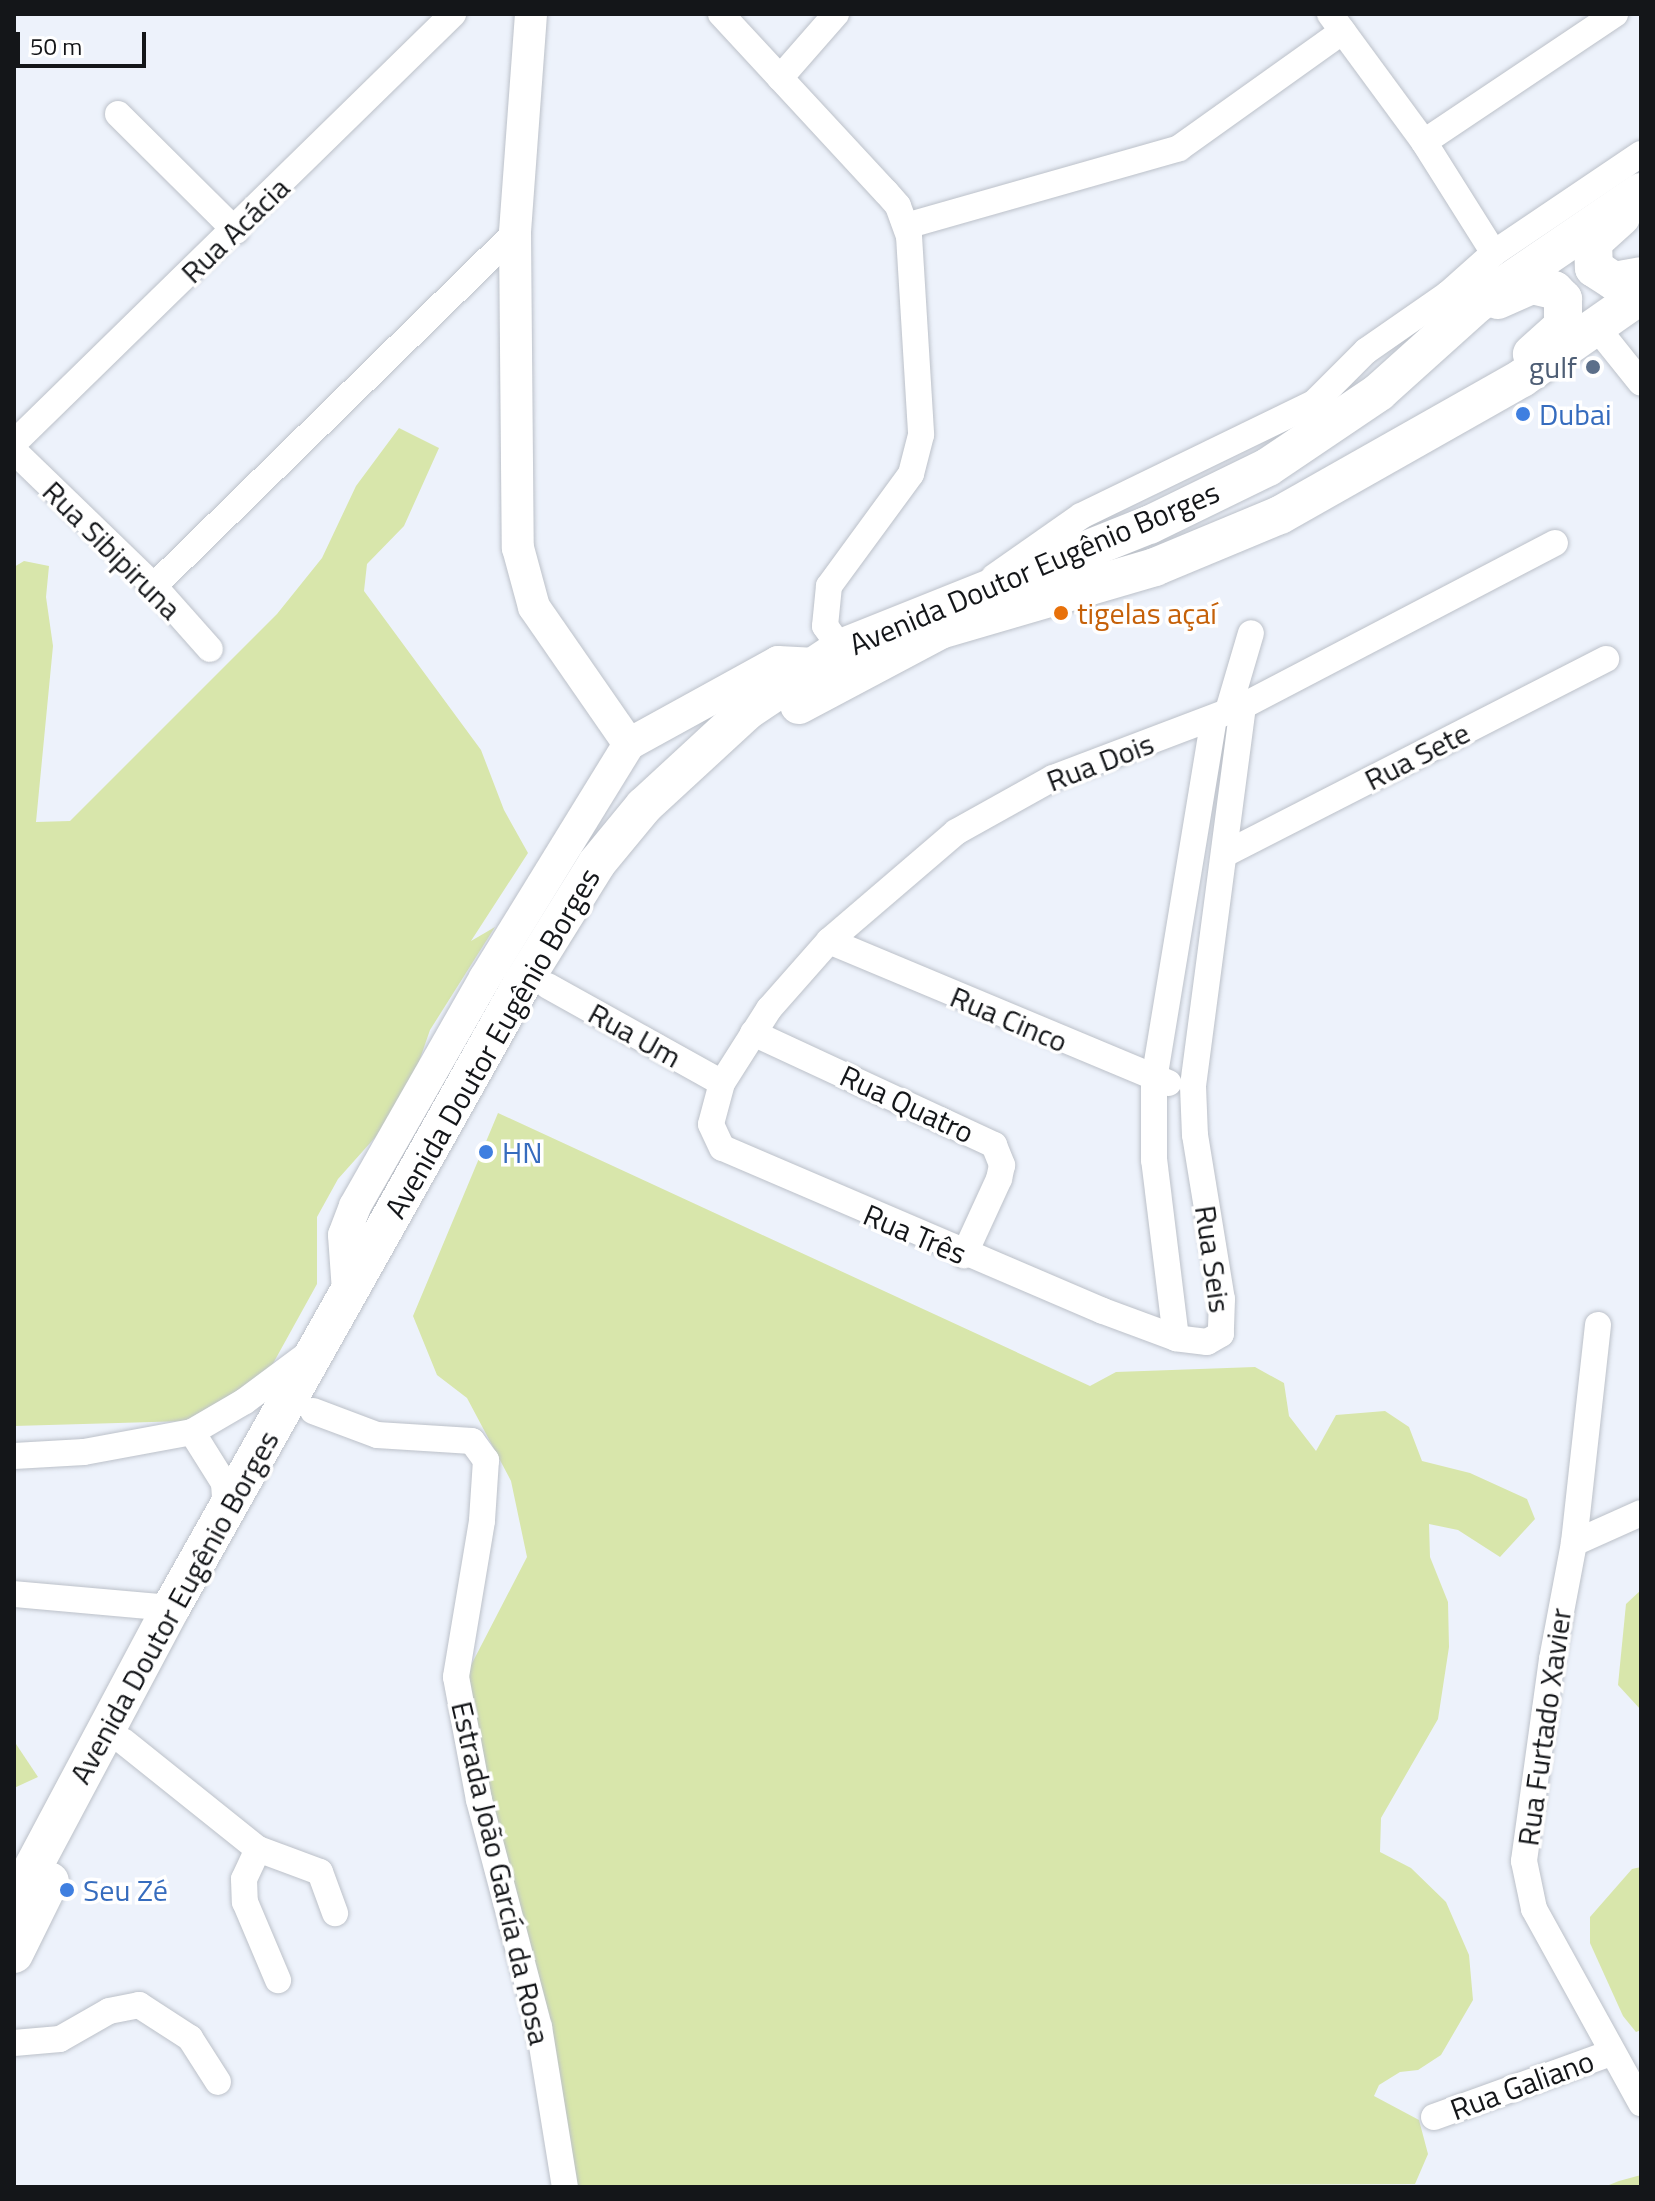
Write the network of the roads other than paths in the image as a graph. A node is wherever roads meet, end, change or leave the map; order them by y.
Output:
1 (453, 14) edge
2 (531, 14) edge
3 (721, 14) edge
4 (836, 14) edge
5 (1615, 14) edge
6 (1337, 23) edge
7 (780, 78) junction
8 (118, 114) dead end
9 (1424, 142) junction
10 (1641, 154) edge
11 (1641, 192) edge
12 (1641, 205) edge
13 (906, 226) junction
14 (236, 231) junction
15 (515, 233) junction
16 (1494, 253) junction
17 (1641, 276) edge
18 (1641, 295) edge
19 (1459, 299) junction
20 (1597, 328) junction
21 (1641, 383) edge
22 (14, 443) edge
23 (14, 451) edge
24 (1268, 467) junction
25 (1555, 543) dead end
26 (1203, 549) junction
27 (154, 586) junction
28 (976, 591) junction
29 (1251, 633) dead end
30 (210, 649) dead end
31 (829, 656) junction
32 (1606, 659) dead end
33 (1228, 712) junction
34 (629, 744) junction
35 (1227, 853) junction
36 (829, 941) junction
37 (548, 986) junction
38 (753, 1033) junction
39 (1154, 1080) junction
40 (722, 1083) junction
41 (1193, 1086) junction
42 (964, 1255) junction
43 (348, 1291) junction
44 (1598, 1325) dead end
45 (1176, 1338) junction
46 (321, 1344) junction
47 (313, 1411) junction
48 (192, 1432) junction
49 (14, 1456) edge
50 (1641, 1513) edge
51 (227, 1514) junction
52 (1574, 1543) junction
53 (14, 1594) edge
54 (171, 1608) junction
55 (123, 1741) junction
56 (258, 1849) junction
57 (14, 1903) edge
58 (335, 1913) dead end
59 (14, 1954) edge
60 (278, 1980) dead end
61 (14, 2043) edge
62 (1611, 2053) junction
63 (218, 2082) dead end
64 (1641, 2103) edge
65 (1434, 2117) dead end
66 (565, 2187) edge

1 - 14 street, Rua Acácia
2 - 15 main road
3 - 7 street
4 - 7 street
5 - 9 street
6 - 9 street
6 - 13 street
7 - 13 street
8 - 14 street
9 - 16 street
10 - 16 street
11 - 19 highway, Avenida Doutor Eugênio Borges
12 - 17 highway
13 - 31 street
14 - 22 street, Rua Acácia
15 - 27 street
15 - 34 main road
16 - 19 street
18 - 20 highway, Avenida Doutor Eugênio Borges
19 - 24 highway, Avenida Doutor Eugênio Borges
19 - 28 street
20 - 21 street
20 - 26 highway, Avenida Doutor Eugênio Borges
23 - 27 street, Rua Sibipiruna
24 - 26 highway
24 - 28 highway, Avenida Doutor Eugênio Borges
25 - 33 street, Rua Dois
26 - 37 highway, Avenida Doutor Eugênio Borges
27 - 30 street, Rua Sibipiruna
28 - 31 highway, Avenida Doutor Eugênio Borges
29 - 33 street, Rua Seis
31 - 34 main road
31 - 43 highway, Avenida Doutor Eugênio Borges
32 - 35 street, Rua Sete
33 - 35 street, Rua Seis
33 - 36 street, Rua Dois
33 - 39 street, Rua Seis
34 - 43 main road
35 - 41 street, Rua Seis
36 - 38 street, Rua Dois
36 - 39 street, Rua Cinco
37 - 40 street, Rua Um
37 - 47 highway, Avenida Doutor Eugênio Borges
38 - 40 street, Rua Dois
38 - 42 street, Rua Quatro
39 - 41 street, Rua Cinco
39 - 45 street, Rua Seis
40 - 42 street, Rua Três
41 - 45 street, Rua Seis
42 - 45 street, Rua Três
43 - 46 highway, Avenida Doutor Eugênio Borges
44 - 52 street, Rua Furtado Xavier
46 - 48 street
46 - 51 highway, Avenida Doutor Eugênio Borges
47 - 55 highway, Avenida Doutor Eugênio Borges
47 - 66 street, Estrada João García da Rosa
48 - 49 street
48 - 51 street
50 - 52 street
51 - 54 highway, Avenida Doutor Eugênio Borges
52 - 62 street, Rua Furtado Xavier
53 - 54 street
54 - 57 highway, Avenida Doutor Eugênio Borges
55 - 56 street
55 - 59 highway, Avenida Doutor Eugênio Borges
56 - 58 street
56 - 60 street
61 - 63 street
62 - 64 street, Rua Furtado Xavier
62 - 65 street, Rua Galiano

